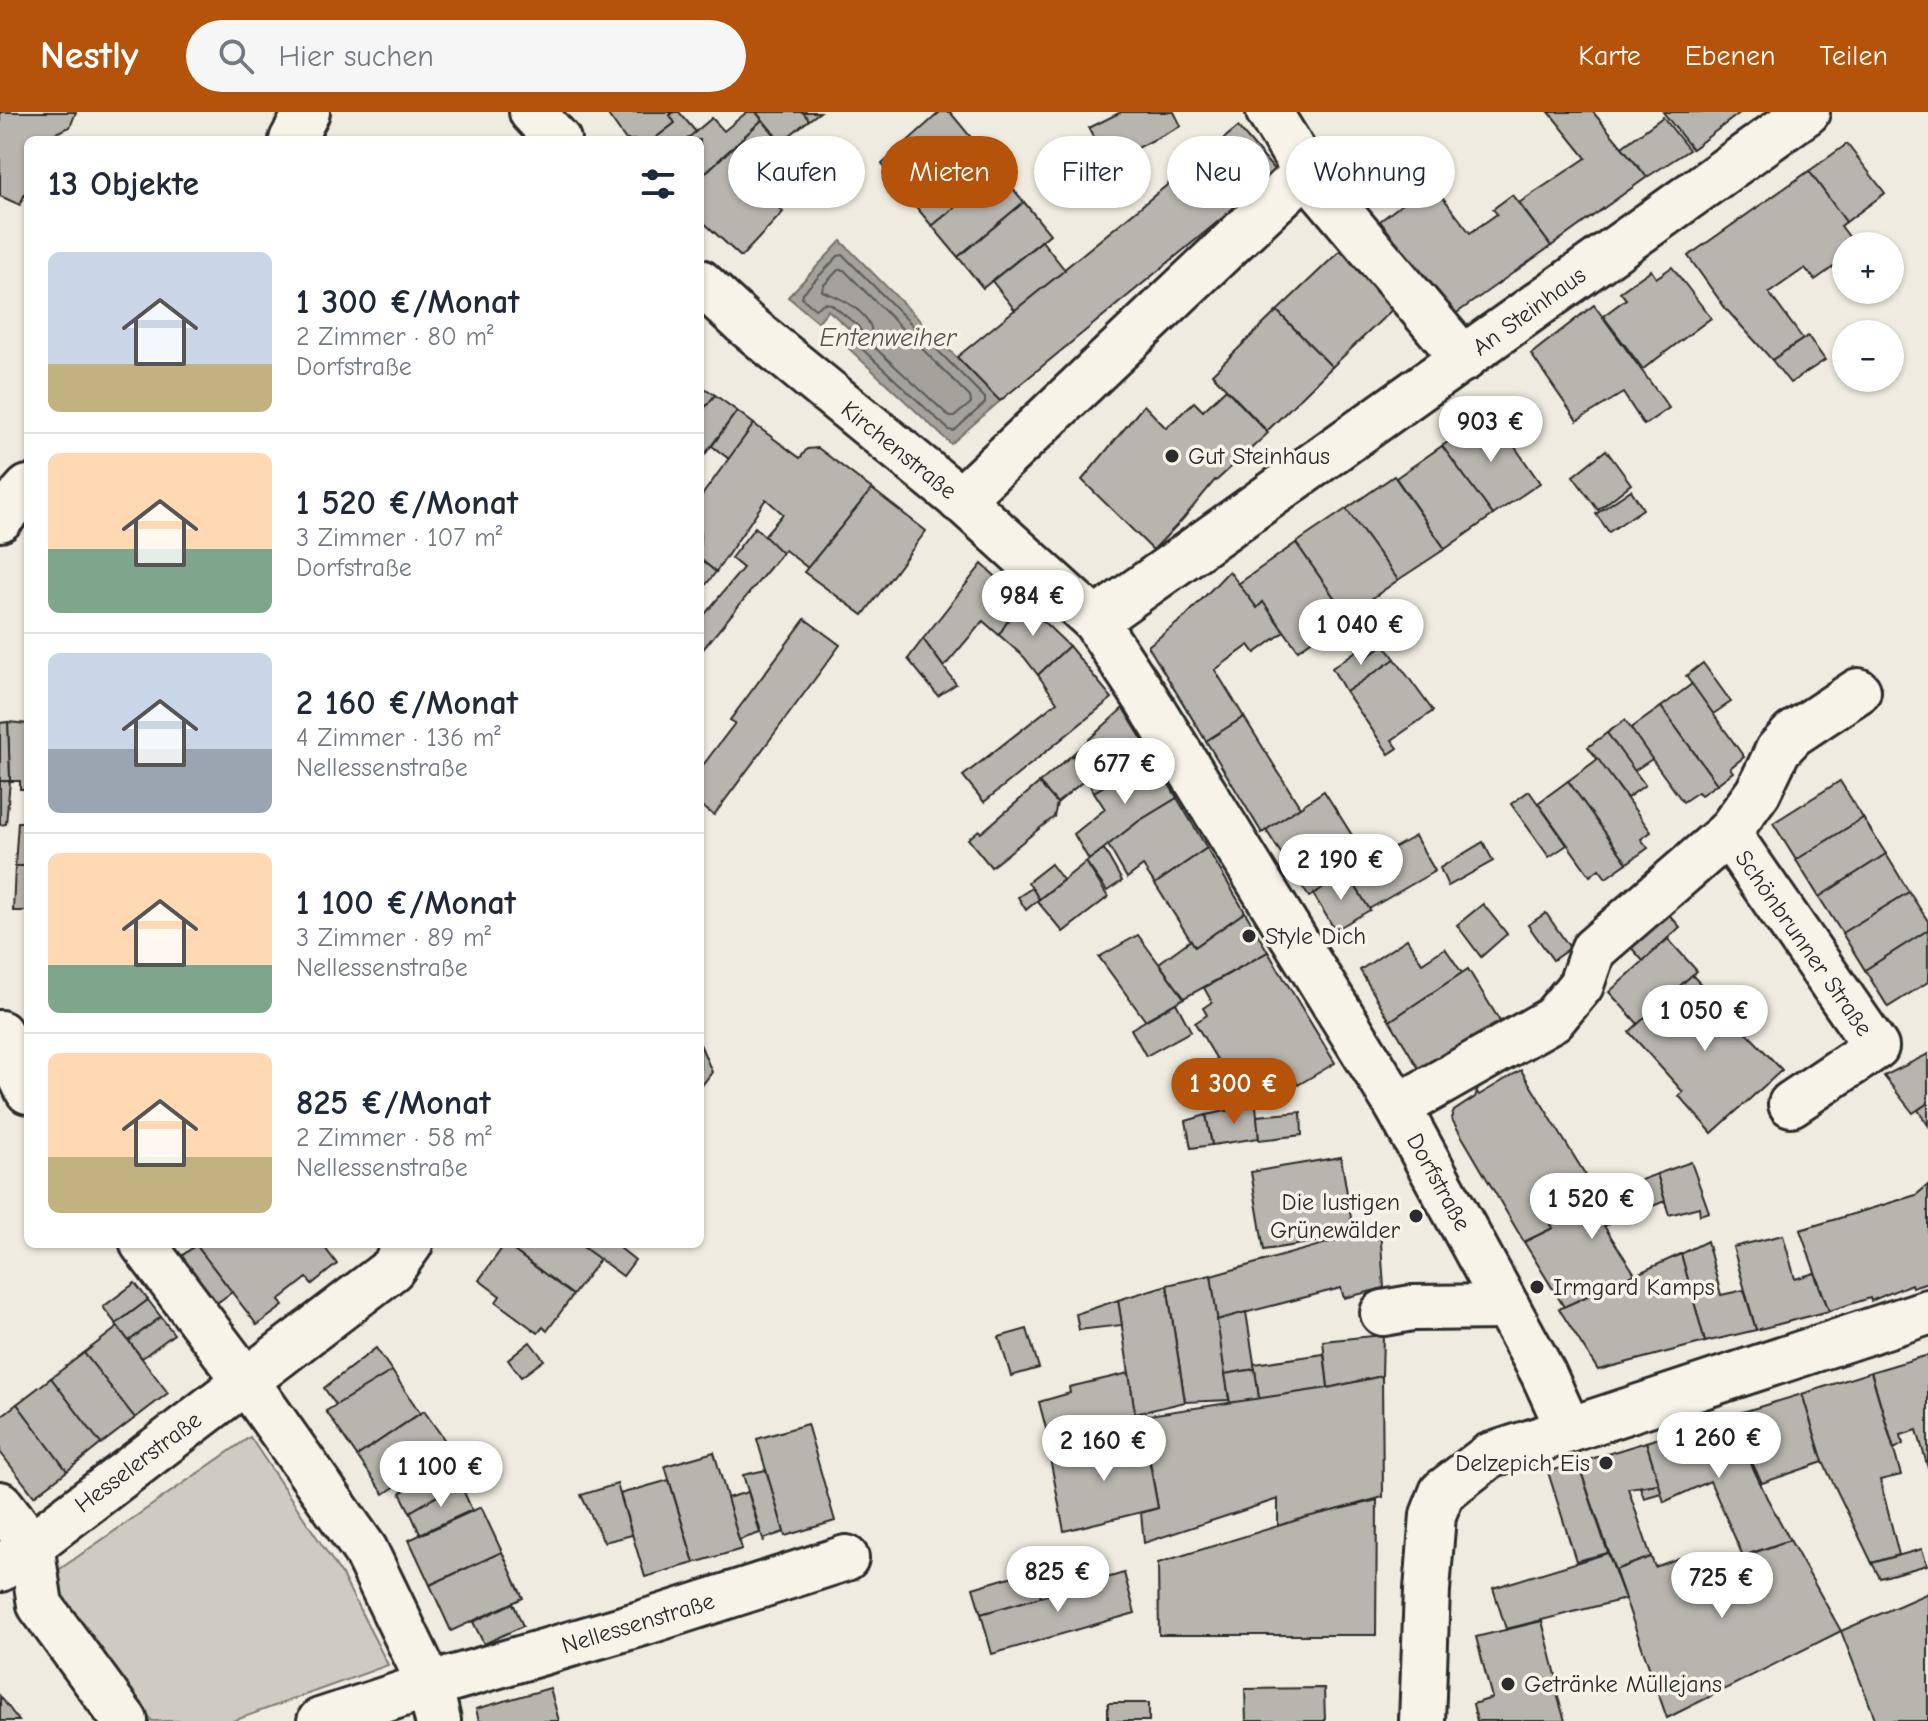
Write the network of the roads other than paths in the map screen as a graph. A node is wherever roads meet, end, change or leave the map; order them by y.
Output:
1 (307, 112) edge
2 (532, 112) edge
3 (1269, 112) edge
4 (1807, 112) edge
5 (294, 136) edge
6 (554, 136) edge
7 (1286, 140) edge
8 (1286, 191) edge
9 (1336, 208) edge
10 (704, 286) edge
11 (1464, 359) junction
12 (24, 492) edge
13 (960, 500) junction
14 (0, 519) edge
15 (1095, 621) junction
16 (1858, 691) dead end
17 (1728, 833) junction
18 (0, 1033) edge
19 (24, 1083) edge
20 (1791, 1104) dead end
21 (1398, 1107) junction
22 (146, 1248) edge
23 (407, 1248) edge
24 (1507, 1307) junction
25 (1928, 1312) edge
26 (1383, 1313) dead end
27 (246, 1381) junction
28 (1569, 1430) junction
29 (0, 1504) edge
30 (16, 1556) edge
31 (846, 1558) dead end
32 (434, 1703) edge
33 (125, 1721) edge
34 (320, 1721) edge
35 (1422, 1721) edge

1 - 5 street
2 - 6 street
3 - 7 street
4 - 11 street, An Steinhaus
8 - 13 street
9 - 11 street
10 - 13 street, Kirchenstraße
11 - 15 street, An Steinhaus
12 - 14 street
13 - 15 street, Kirchenstraße
15 - 21 street, Dorfstraße
16 - 17 street, Schönbrunner Straße
17 - 20 street, Schönbrunner Straße
17 - 21 street, Schönbrunner Straße
18 - 19 street
21 - 24 street, Dorfstraße
22 - 27 street
23 - 27 street, Hesselerstraße
24 - 26 street
24 - 28 street, Dorfstraße
25 - 28 street
27 - 30 street, Hesselerstraße
27 - 32 street
28 - 35 street
29 - 30 street
30 - 33 street
31 - 32 street, Nellessenstraße
32 - 34 street

